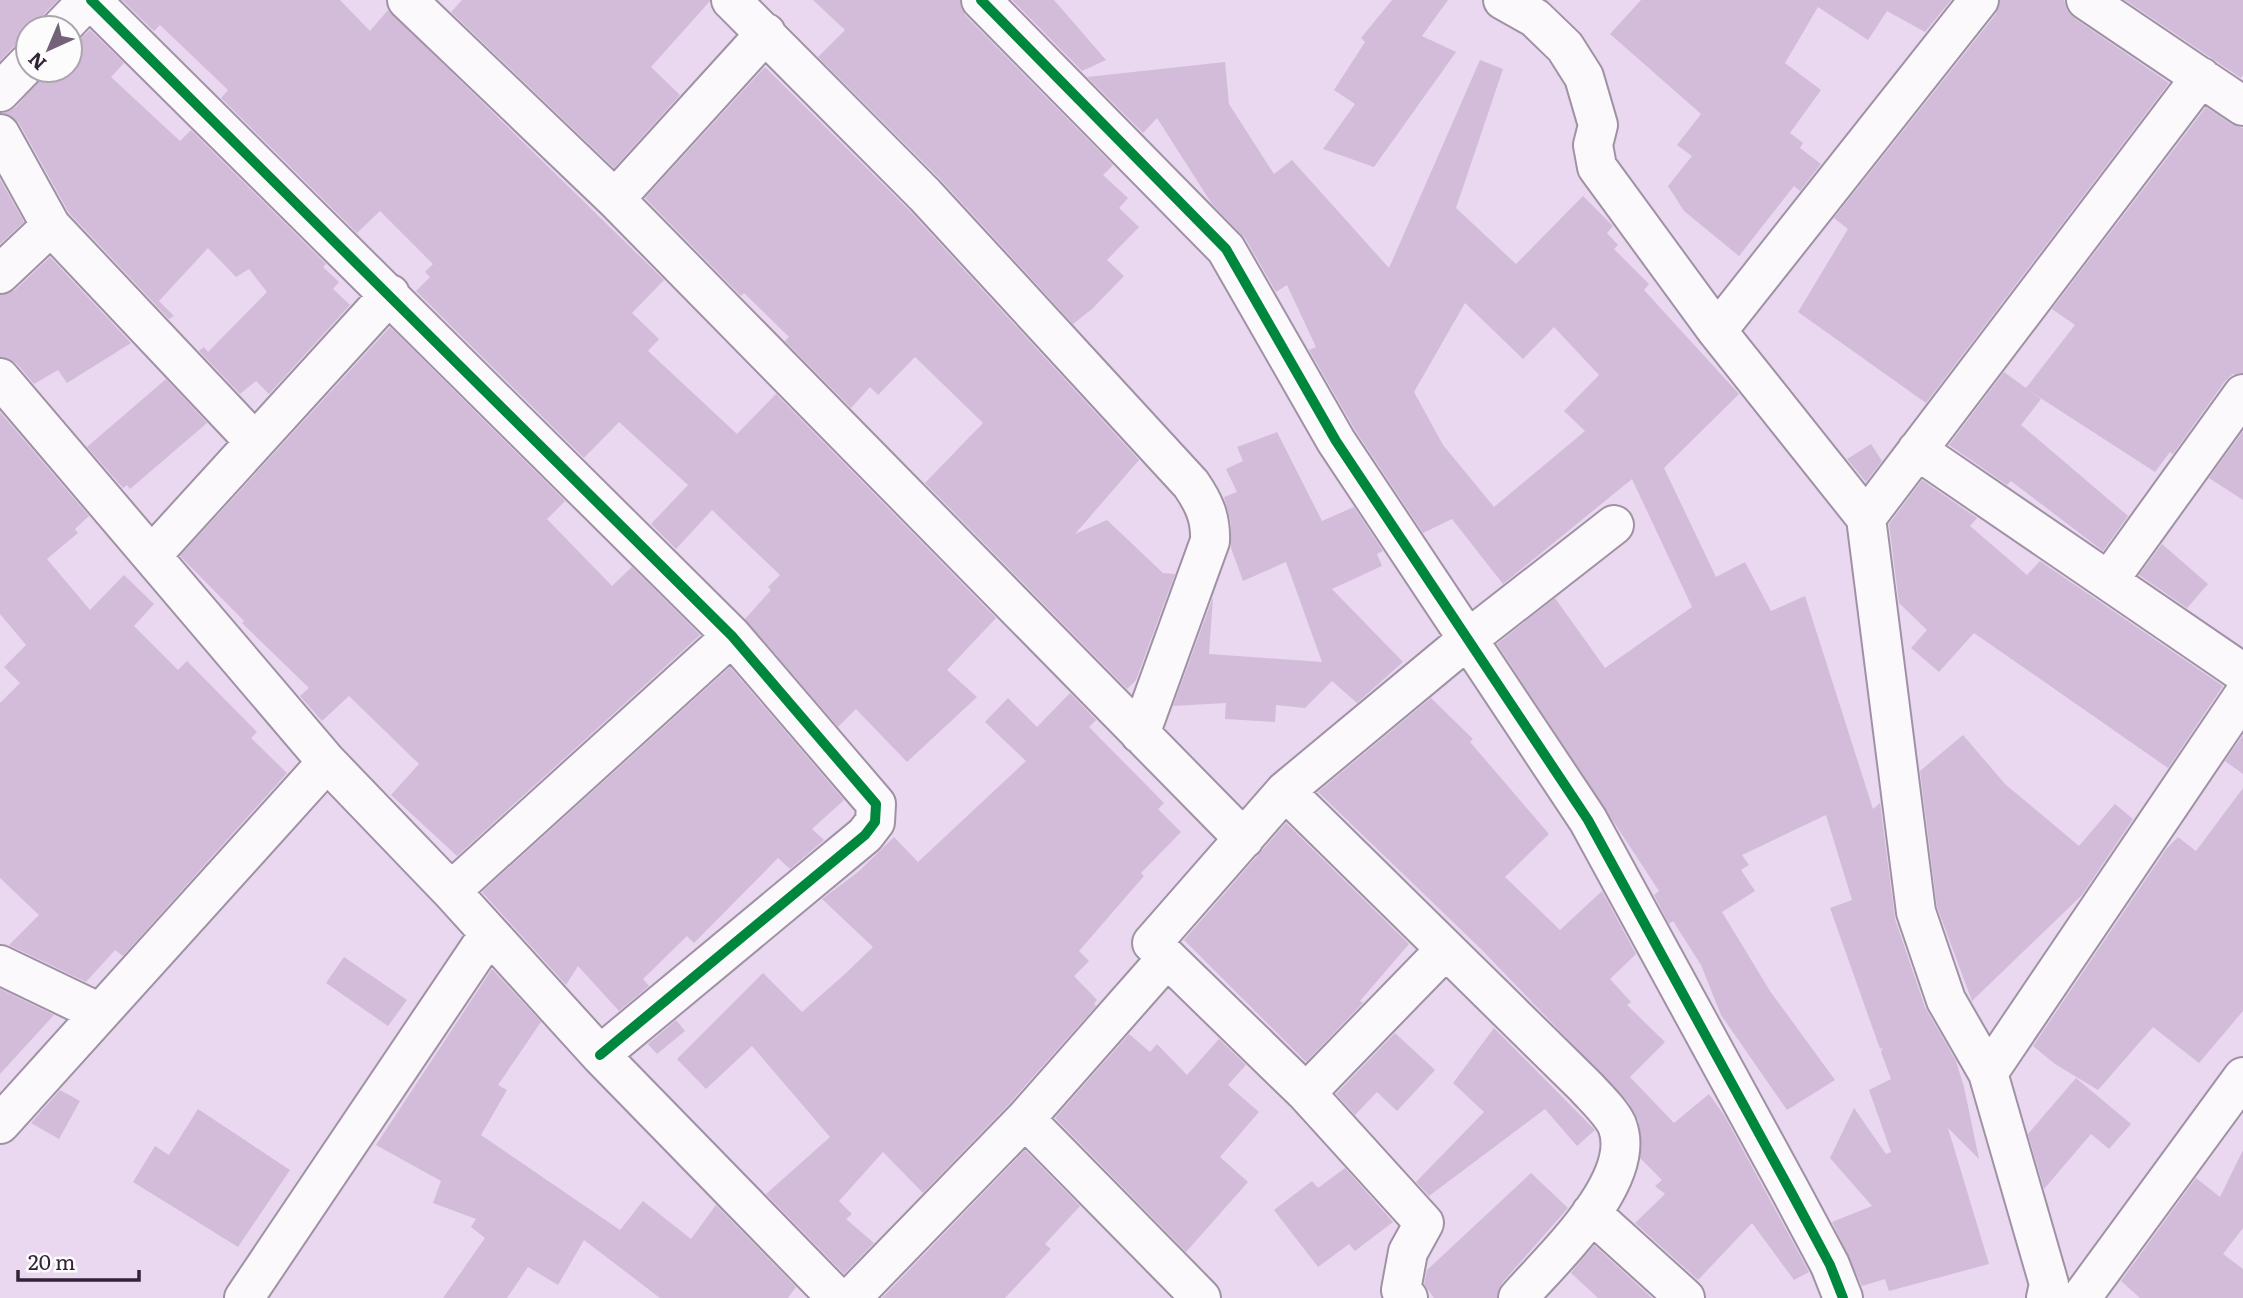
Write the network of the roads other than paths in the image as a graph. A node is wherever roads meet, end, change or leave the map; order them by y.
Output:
1 (90, 0) edge
2 (407, 0) edge
3 (731, 0) edge
4 (981, 0) edge
5 (1503, 0) edge
6 (1979, 0) edge
7 (2086, 0) edge
8 (76, 14) edge
9 (766, 33) junction
10 (2201, 77) junction
11 (14, 78) edge
12 (0, 92) edge
13 (2243, 106) edge
14 (0, 134) edge
15 (615, 199) junction
16 (51, 226) junction
17 (0, 274) edge
18 (390, 293) junction
19 (1717, 331) junction
20 (2, 383) edge
21 (2243, 394) edge
22 (255, 442) junction
23 (1917, 450) junction
24 (1866, 518) junction
25 (1614, 526) dead end
26 (152, 555) junction
27 (2109, 580) junction
28 (732, 636) junction
29 (1468, 639) junction
30 (2243, 673) edge
31 (2243, 696) edge
32 (1140, 734) junction
33 (327, 762) junction
34 (1285, 792) junction
35 (1244, 839) junction
36 (451, 891) junction
37 (489, 934) junction
38 (1445, 950) junction
39 (1167, 958) junction
40 (0, 965) edge
41 (100, 1013) junction
42 (600, 1055) junction
43 (1988, 1073) junction
44 (2243, 1077) edge
45 (1306, 1093) junction
46 (1026, 1119) junction
47 (0, 1124) edge
48 (1591, 1213) junction
49 (2062, 1294) edge
50 (244, 1298) edge
51 (837, 1298) edge
52 (851, 1298) edge
53 (1201, 1298) edge
54 (1408, 1298) edge
55 (1518, 1298) edge
56 (1685, 1298) edge
57 (1843, 1298) edge

1 - 8 street
1 - 18 street
2 - 15 street
3 - 9 street
4 - 29 street
5 - 19 street
6 - 19 street
7 - 10 street
9 - 15 street
9 - 32 street
10 - 13 street
10 - 23 street
11 - 12 street
14 - 16 street
15 - 32 street
16 - 17 street
16 - 22 street
18 - 22 street
18 - 28 street
19 - 24 street
20 - 26 street
21 - 27 street
22 - 26 street
23 - 24 street
23 - 27 street
24 - 43 street
25 - 29 street
26 - 33 street
27 - 30 street
28 - 36 street
28 - 42 street
29 - 34 street
29 - 57 street
31 - 43 street
32 - 35 street
33 - 36 street
33 - 41 street
34 - 35 street
34 - 38 street
35 - 39 street
36 - 37 street
37 - 42 street
37 - 50 street
38 - 45 street
38 - 48 street
39 - 45 street
39 - 46 street
40 - 41 street
41 - 47 street
42 - 51 street
43 - 49 street
44 - 49 street
45 - 54 street
46 - 52 street
46 - 53 street
48 - 55 street
48 - 56 street

